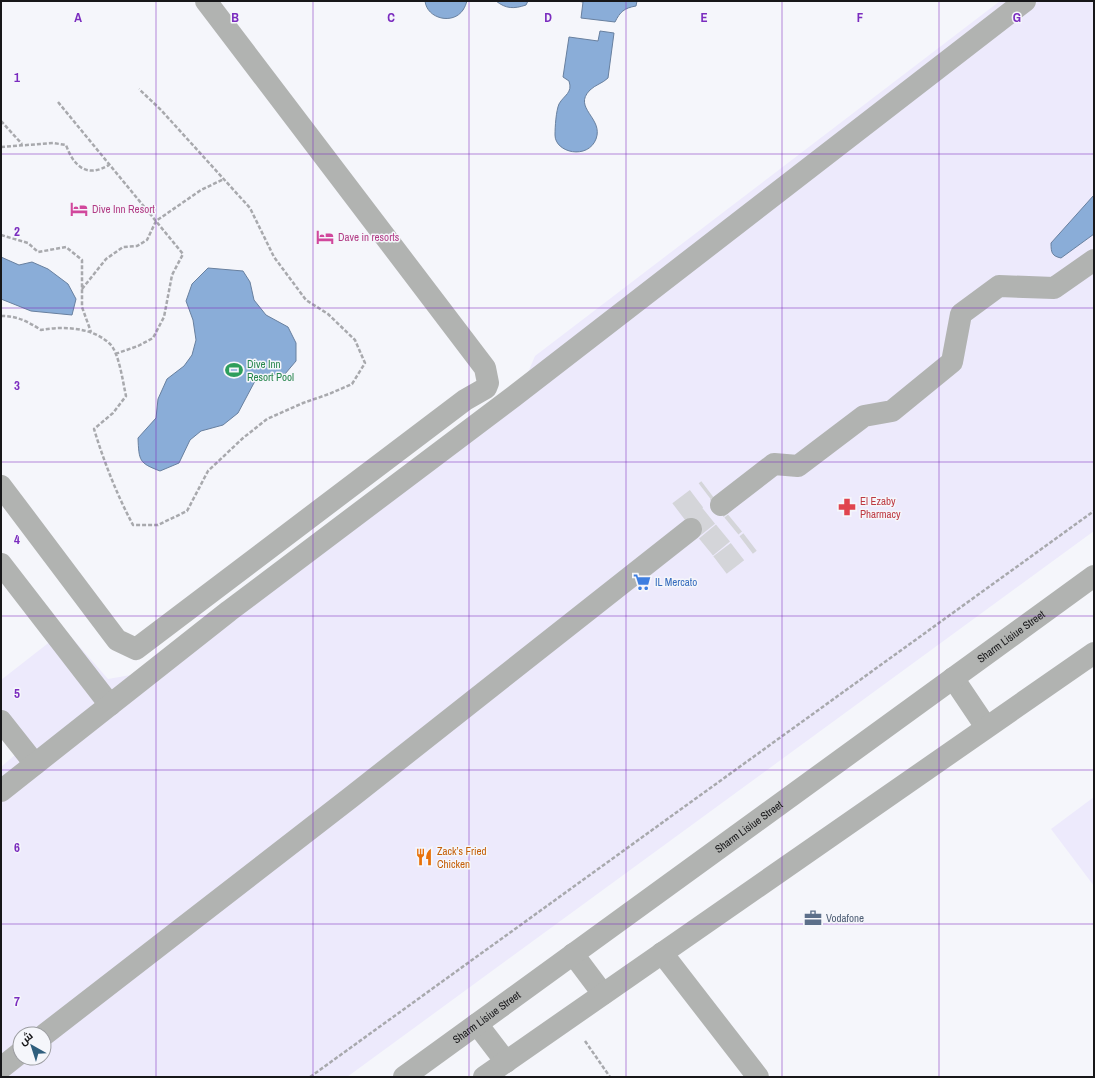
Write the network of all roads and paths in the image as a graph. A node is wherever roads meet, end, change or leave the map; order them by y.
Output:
1 (206, 1) edge
2 (1025, 1) edge
3 (139, 89) dead end
4 (58, 102) dead end
5 (1, 121) edge
6 (23, 145) junction
7 (1, 147) edge
8 (109, 165) junction
9 (224, 179) junction
10 (156, 222) junction
11 (1, 236) edge
12 (1094, 260) edge
13 (82, 290) junction
14 (1, 316) edge
15 (91, 333) junction
16 (115, 354) junction
17 (1, 486) edge
18 (721, 505) tunnel mouth
19 (1094, 511) edge
20 (691, 529) tunnel mouth
21 (1, 564) edge
22 (1094, 576) edge
23 (8, 587) edge
24 (1094, 653) edge
25 (953, 678) junction
26 (110, 705) junction
27 (1, 721) edge
28 (986, 727) junction
29 (35, 764) junction
30 (1, 791) edge
31 (662, 953) junction
32 (573, 954) junction
33 (603, 994) junction
34 (569, 1018) junction
35 (477, 1024) junction
36 (52, 1029) edge
37 (12, 1059) edge
38 (506, 1062) junction
39 (1, 1068) edge
40 (310, 1077) edge
41 (404, 1077) edge
42 (484, 1077) edge
43 (610, 1077) edge
44 (758, 1077) edge

1 - 17 street
2 - 26 street
3 - 9 path
4 - 8 path
5 - 6 path
6 - 7 path
6 - 8 path
8 - 10 path
9 - 10 path
9 - 16 path
10 - 13 path
10 - 16 path
11 - 13 path
12 - 18 street
13 - 15 path
14 - 15 path
15 - 16 path
19 - 40 path
20 - 36 street
21 - 23 street
22 - 25 street, Sharm Lisiue Street
23 - 26 street
24 - 28 street
25 - 28 street
25 - 32 street, Sharm Lisiue Street
26 - 29 street
27 - 29 street
28 - 31 street
29 - 30 street
31 - 33 street
31 - 44 street
32 - 33 street
32 - 35 street, Sharm Lisiue Street
33 - 34 street
34 - 38 street
34 - 43 path
35 - 38 street
35 - 41 street, Sharm Lisiue Street
37 - 39 street
38 - 42 street

